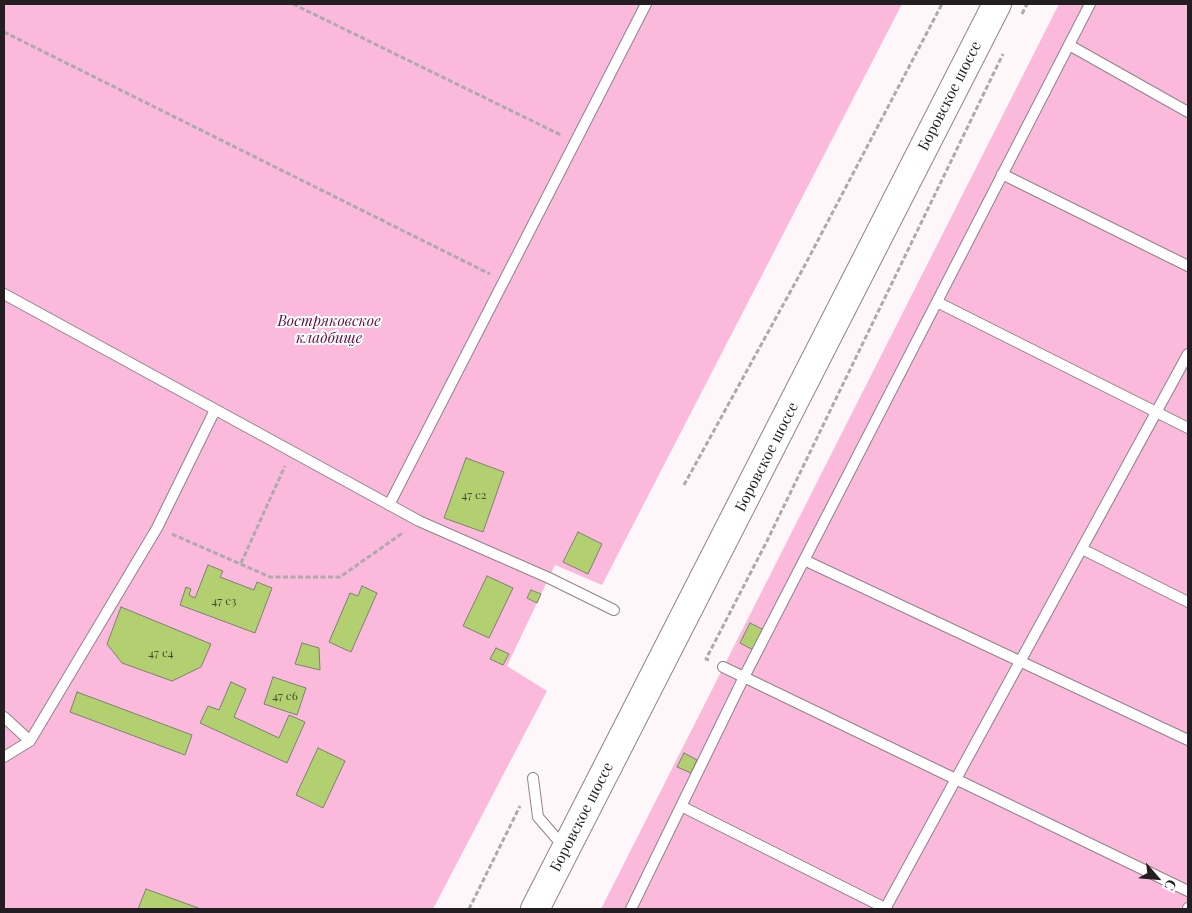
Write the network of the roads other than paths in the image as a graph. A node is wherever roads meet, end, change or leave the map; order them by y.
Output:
1 (646, 4) edge
2 (997, 4) edge
3 (1090, 4) edge
4 (1069, 45) junction
5 (1188, 112) edge
6 (1002, 174) junction
7 (1188, 266) edge
8 (4, 294) edge
9 (937, 302) junction
10 (1188, 354) edge
11 (216, 410) junction
12 (1157, 412) junction
13 (1188, 428) edge
14 (389, 505) junction
15 (1082, 549) junction
16 (804, 560) junction
17 (1188, 602) edge
18 (614, 610) dead end
19 (1021, 662) junction
20 (723, 667) dead end
21 (744, 677) junction
22 (4, 717) edge
23 (1188, 740) edge
24 (30, 741) junction
25 (4, 757) edge
26 (533, 778) road end
27 (956, 779) junction
28 (682, 806) junction
29 (566, 850) junction
30 (1188, 891) edge
31 (535, 909) edge
32 (631, 909) edge
33 (886, 909) edge

1 - 14 lane
2 - 29 street, Боровское шоссе
3 - 4 lane
4 - 5 lane
4 - 6 lane
6 - 7 lane
6 - 9 lane
8 - 11 lane
9 - 12 lane
9 - 16 lane
10 - 12 lane
11 - 14 lane
11 - 24 lane
12 - 13 lane
12 - 15 lane
14 - 18 lane
15 - 17 lane
15 - 19 lane
16 - 19 lane
16 - 21 lane
19 - 23 lane
19 - 27 lane
20 - 21 lane
21 - 27 lane
21 - 28 lane
22 - 24 lane
24 - 25 lane
26 - 29 lane
27 - 30 lane
27 - 33 lane
28 - 32 lane
28 - 33 lane
29 - 31 street, Боровское шоссе

